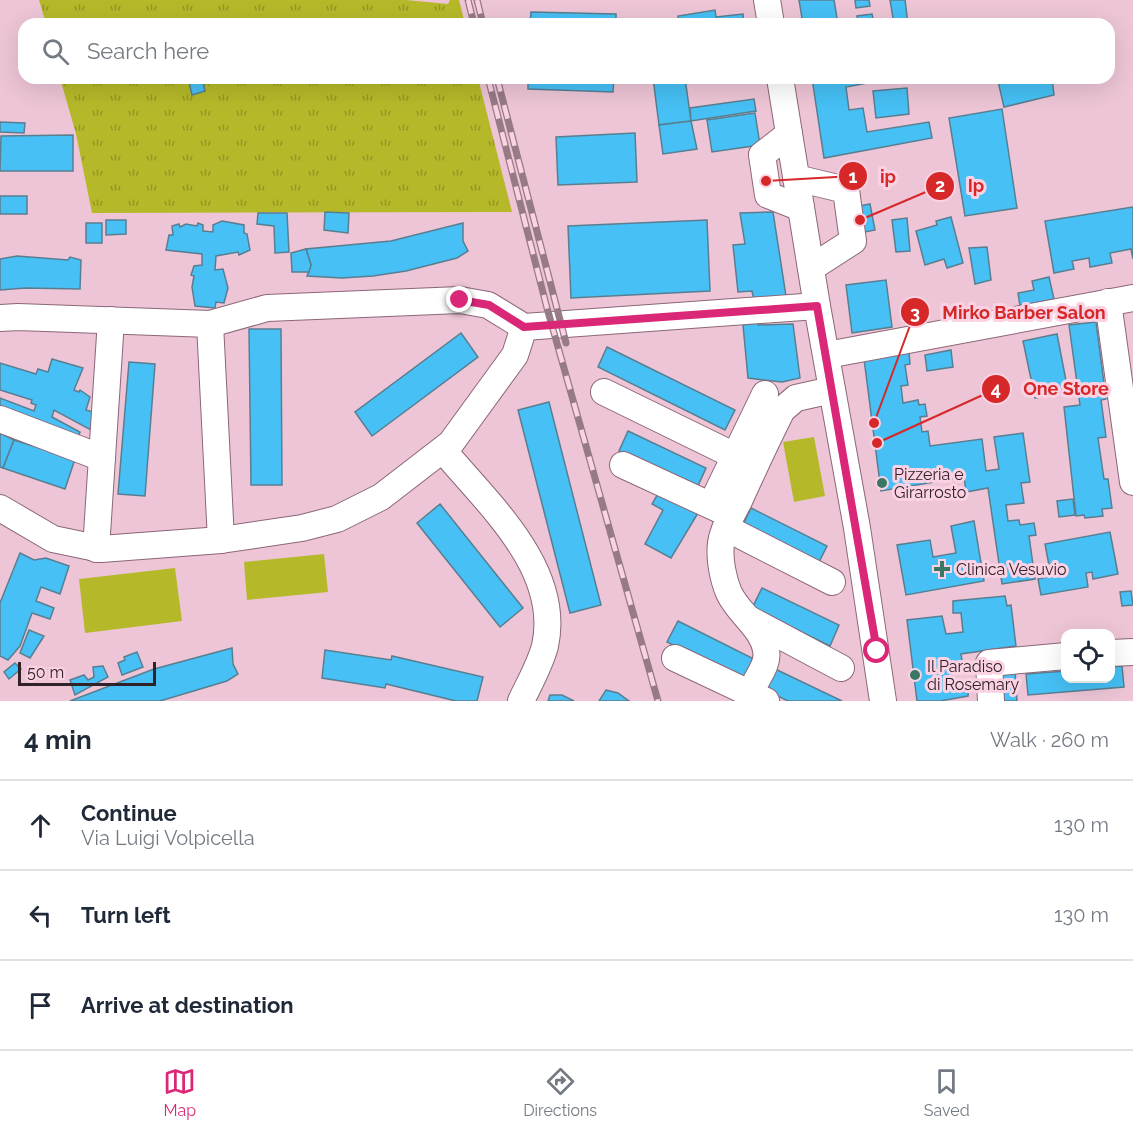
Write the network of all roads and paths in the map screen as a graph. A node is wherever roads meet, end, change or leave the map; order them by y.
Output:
1 (767, 0) edge
2 (770, 18) edge
3 (781, 84) edge
4 (789, 134) junction
5 (796, 178) junction
6 (801, 208) junction
7 (811, 268) junction
8 (1133, 298) edge
9 (1108, 302) junction
10 (817, 306) junction
11 (0, 318) edge
12 (111, 320) junction
13 (210, 324) junction
14 (524, 327) junction
15 (827, 355) junction
16 (832, 390) junction
17 (603, 392) dead end
18 (765, 394) dead end
19 (0, 419) edge
20 (443, 450) junction
21 (735, 456) junction
22 (102, 458) junction
23 (623, 465) dead end
24 (1133, 482) edge
25 (0, 508) edge
26 (725, 517) junction
27 (221, 540) junction
28 (96, 549) junction
29 (832, 582) dead end
30 (749, 619) junction
31 (1133, 652) edge
32 (1115, 653) edge
33 (1061, 656) edge
34 (675, 658) dead end
35 (841, 668) dead end
36 (756, 698) edge
37 (520, 701) edge
38 (883, 701) edge
39 (991, 701) edge

1 - 2 street
3 - 4 street
4 - 5 street
4 - 6 street
5 - 6 street
5 - 7 street
6 - 7 street
7 - 10 street
8 - 9 street
9 - 15 street
9 - 24 street
10 - 14 street
10 - 15 street
11 - 12 street
12 - 13 street
12 - 22 street
13 - 14 street
13 - 27 street
14 - 20 street
15 - 16 street
16 - 26 street
16 - 38 street
17 - 21 street
18 - 21 street
19 - 22 street
20 - 27 street
20 - 37 street
21 - 26 street
22 - 28 street
23 - 26 street
25 - 28 street
26 - 29 street
26 - 30 street
27 - 28 street
30 - 35 street
30 - 36 street
31 - 32 street
33 - 39 street
34 - 36 street

